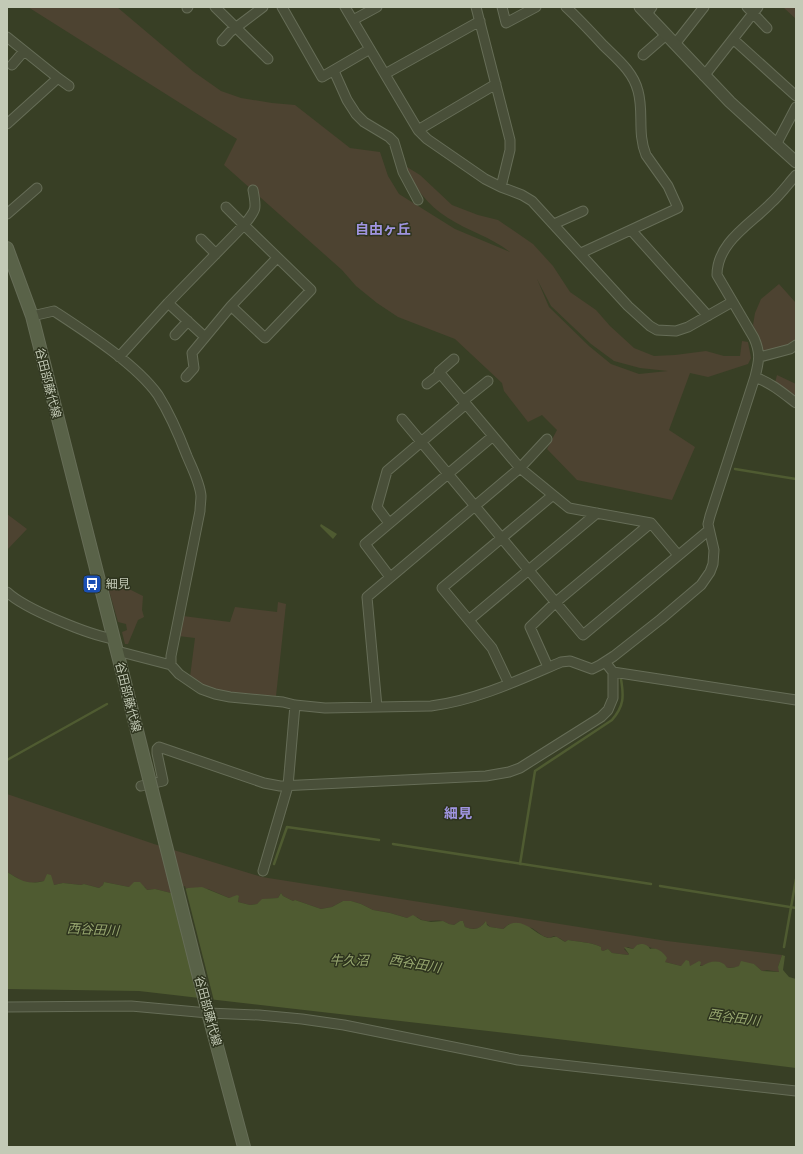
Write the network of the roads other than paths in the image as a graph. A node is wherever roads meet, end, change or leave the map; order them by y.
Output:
1 (215, 7) edge
2 (263, 7) edge
3 (282, 7) edge
4 (345, 7) edge
5 (378, 7) edge
6 (476, 7) edge
7 (502, 7) edge
8 (536, 7) edge
9 (566, 7) edge
10 (704, 7) edge
11 (647, 9) edge
12 (753, 9) edge
13 (353, 20) junction
14 (480, 21) junction
15 (236, 27) junction
16 (767, 28) dead end
17 (666, 35) junction
18 (7, 37) edge
19 (733, 39) junction
20 (222, 41) dead end
21 (675, 44) junction
22 (370, 49) junction
23 (24, 51) junction
24 (643, 55) dead end
25 (268, 59) dead end
26 (12, 65) dead end
27 (334, 70) junction
28 (385, 74) junction
29 (704, 76) junction
30 (58, 78) junction
31 (496, 84) junction
32 (69, 86) dead end
33 (796, 96) edge
34 (796, 107) edge
35 (7, 124) edge
36 (418, 130) junction
37 (776, 145) junction
38 (796, 162) edge
39 (796, 175) edge
40 (501, 187) junction
41 (37, 188) dead end
42 (253, 190) dead end
43 (418, 200) dead end
44 (226, 208) dead end
45 (583, 211) dead end
46 (7, 214) edge
47 (554, 224) junction
48 (244, 225) junction
49 (630, 230) junction
50 (201, 239) dead end
51 (7, 248) edge
52 (581, 253) junction
53 (216, 254) junction
54 (277, 258) junction
55 (732, 302) junction
56 (168, 303) junction
57 (231, 306) junction
58 (32, 316) junction
59 (708, 316) junction
60 (188, 321) junction
61 (175, 335) dead end
62 (205, 337) junction
63 (796, 345) edge
64 (119, 357) junction
65 (760, 357) junction
66 (454, 360) dead end
67 (440, 374) junction
68 (186, 377) dead end
69 (755, 377) junction
70 (488, 381) dead end
71 (427, 384) dead end
72 (465, 402) junction
73 (796, 404) edge
74 (402, 419) dead end
75 (493, 436) junction
76 (547, 439) dead end
77 (421, 442) junction
78 (520, 468) junction
79 (448, 474) junction
80 (553, 495) junction
81 (475, 506) junction
82 (597, 513) junction
83 (389, 523) junction
84 (651, 523) junction
85 (709, 530) junction
86 (502, 538) junction
87 (678, 555) junction
88 (529, 570) junction
89 (390, 577) junction
90 (7, 592) edge
91 (556, 602) junction
92 (469, 620) junction
93 (114, 639) junction
94 (117, 652) junction
95 (605, 662) junction
96 (171, 665) junction
97 (548, 667) junction
98 (612, 672) junction
99 (509, 684) junction
100 (796, 700) edge
101 (295, 705) junction
102 (377, 707) junction
103 (141, 786) dead end
104 (288, 786) junction
105 (263, 871) dead end
106 (7, 1007) edge
107 (207, 1009) junction
108 (796, 1091) edge
109 (244, 1147) edge

1 - 15 street
2 - 15 street
3 - 27 street
4 - 13 street
5 - 13 street
6 - 14 street
7 - 8 street
9 - 49 street
10 - 21 street
11 - 17 street
12 - 16 street
12 - 19 street
13 - 22 street
14 - 28 street
14 - 31 street
15 - 20 street
15 - 25 street
17 - 21 street
17 - 24 street
18 - 23 street
19 - 29 street
19 - 33 street
21 - 29 street
22 - 27 street
22 - 28 street
23 - 26 street
23 - 30 street
27 - 43 street
28 - 36 street
29 - 37 street
30 - 32 street
30 - 35 street
31 - 36 street
31 - 40 street
34 - 37 street
36 - 40 street
37 - 38 street
39 - 55 street
40 - 47 street
41 - 46 street
42 - 48 street
44 - 48 street
45 - 47 street
47 - 52 street
48 - 53 street
48 - 54 street
49 - 52 street
49 - 59 street
50 - 53 street
51 - 58 main road, 谷田部藤代線
52 - 59 street
53 - 56 street
54 - 57 street
54 - 57 street
55 - 59 street
55 - 65 street
56 - 60 street
56 - 64 street
57 - 62 street
58 - 64 street
58 - 93 main road, 谷田部藤代線
60 - 61 street
60 - 62 street
62 - 68 street
63 - 65 street
64 - 96 street
65 - 69 street
66 - 67 street
67 - 71 street
67 - 72 street
69 - 73 street
69 - 85 street
70 - 72 street
72 - 75 street
72 - 77 street
74 - 77 street
75 - 78 street
75 - 79 street
76 - 78 street
77 - 79 street
77 - 83 street
78 - 80 street
78 - 81 street
79 - 81 street
79 - 83 street
80 - 82 street
80 - 86 street
81 - 86 street
81 - 89 street
82 - 84 street
82 - 88 street
83 - 89 street
84 - 87 street
84 - 91 street
85 - 87 street
85 - 95 street
86 - 88 street
86 - 92 street
87 - 91 street
88 - 91 street
88 - 92 street
89 - 102 street
90 - 93 street
91 - 97 street
92 - 99 street
93 - 94 main road, 谷田部藤代線
94 - 96 street
94 - 107 main road, 谷田部藤代線, bridge
95 - 97 street
95 - 98 street
96 - 101 street
97 - 99 street
98 - 100 street
98 - 104 street
99 - 102 street
101 - 102 street
101 - 104 street
103 - 104 street
104 - 105 street
106 - 107 street
107 - 108 street
107 - 109 main road, 谷田部藤代線

